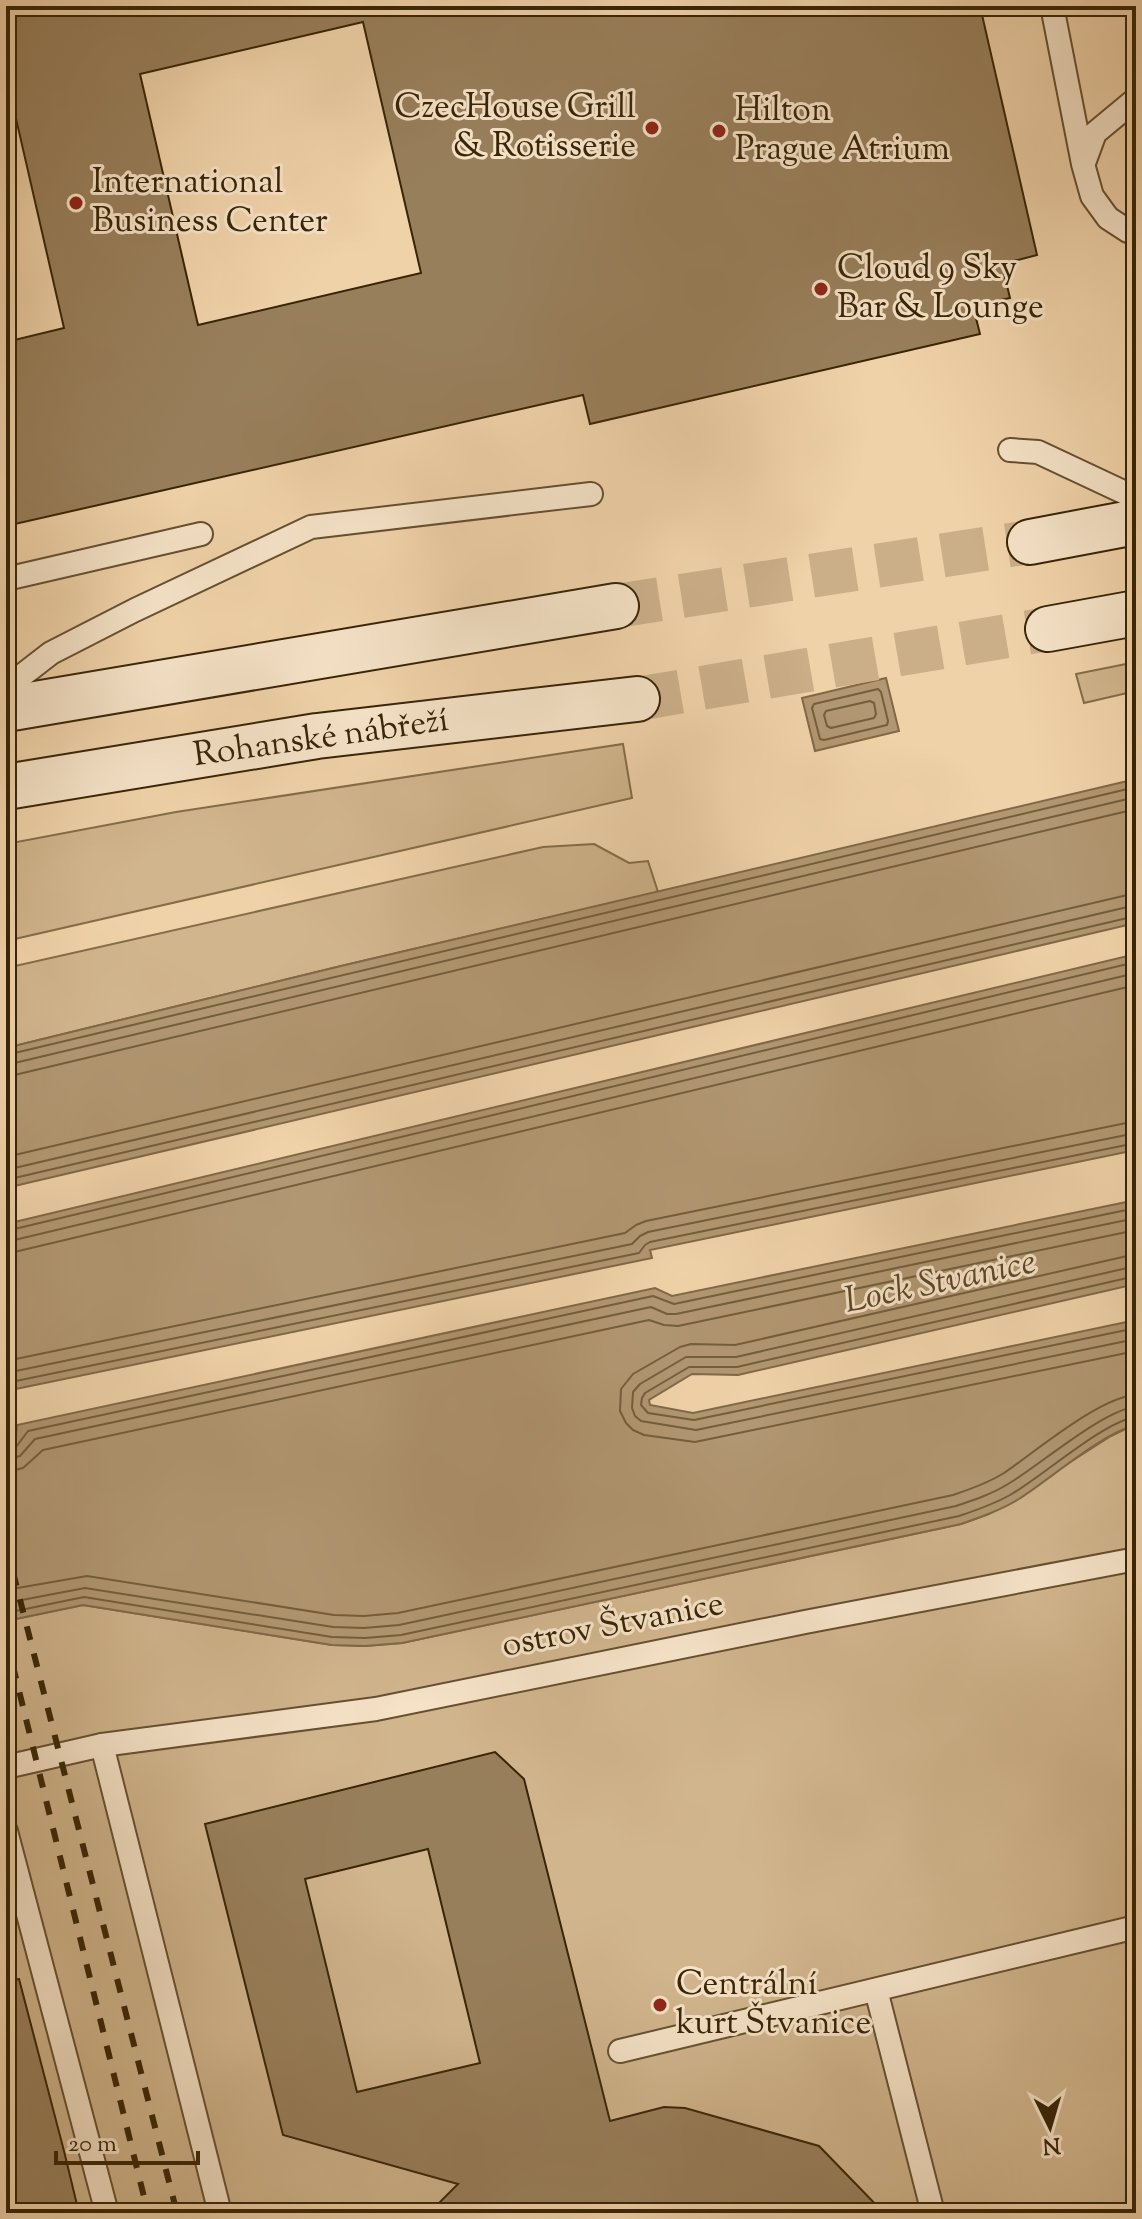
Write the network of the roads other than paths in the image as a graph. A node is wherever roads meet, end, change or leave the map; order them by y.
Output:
1 (1052, 6) edge
2 (1136, 99) edge
3 (1083, 164) junction
4 (1136, 234) edge
5 (1010, 450) dead end
6 (591, 494) dead end
7 (1136, 498) edge
8 (1136, 522) edge
9 (201, 534) dead end
10 (1030, 542) tunnel mouth
11 (6, 579) edge
12 (616, 606) tunnel mouth
13 (1136, 613) edge
14 (1048, 629) tunnel mouth
15 (6, 694) edge
16 (637, 699) tunnel mouth
17 (6, 709) edge
18 (6, 787) edge
19 (1136, 1559) edge
20 (102, 1745) junction
21 (6, 1767) edge
22 (6, 1831) edge
23 (1136, 1927) edge
24 (876, 1990) junction
25 (620, 2051) dead end
26 (107, 2213) edge
27 (220, 2213) edge
28 (933, 2213) edge

1 - 3 lane
2 - 3 lane
3 - 4 lane
5 - 7 lane
6 - 15 lane
8 - 10 main road
9 - 11 lane
12 - 17 main road
13 - 14 main road
16 - 18 main road, Rohanské nábřeží
19 - 20 lane, ostrov Štvanice
20 - 21 lane, ostrov Štvanice
20 - 27 lane
22 - 26 lane
23 - 24 lane
24 - 25 lane
24 - 28 lane

